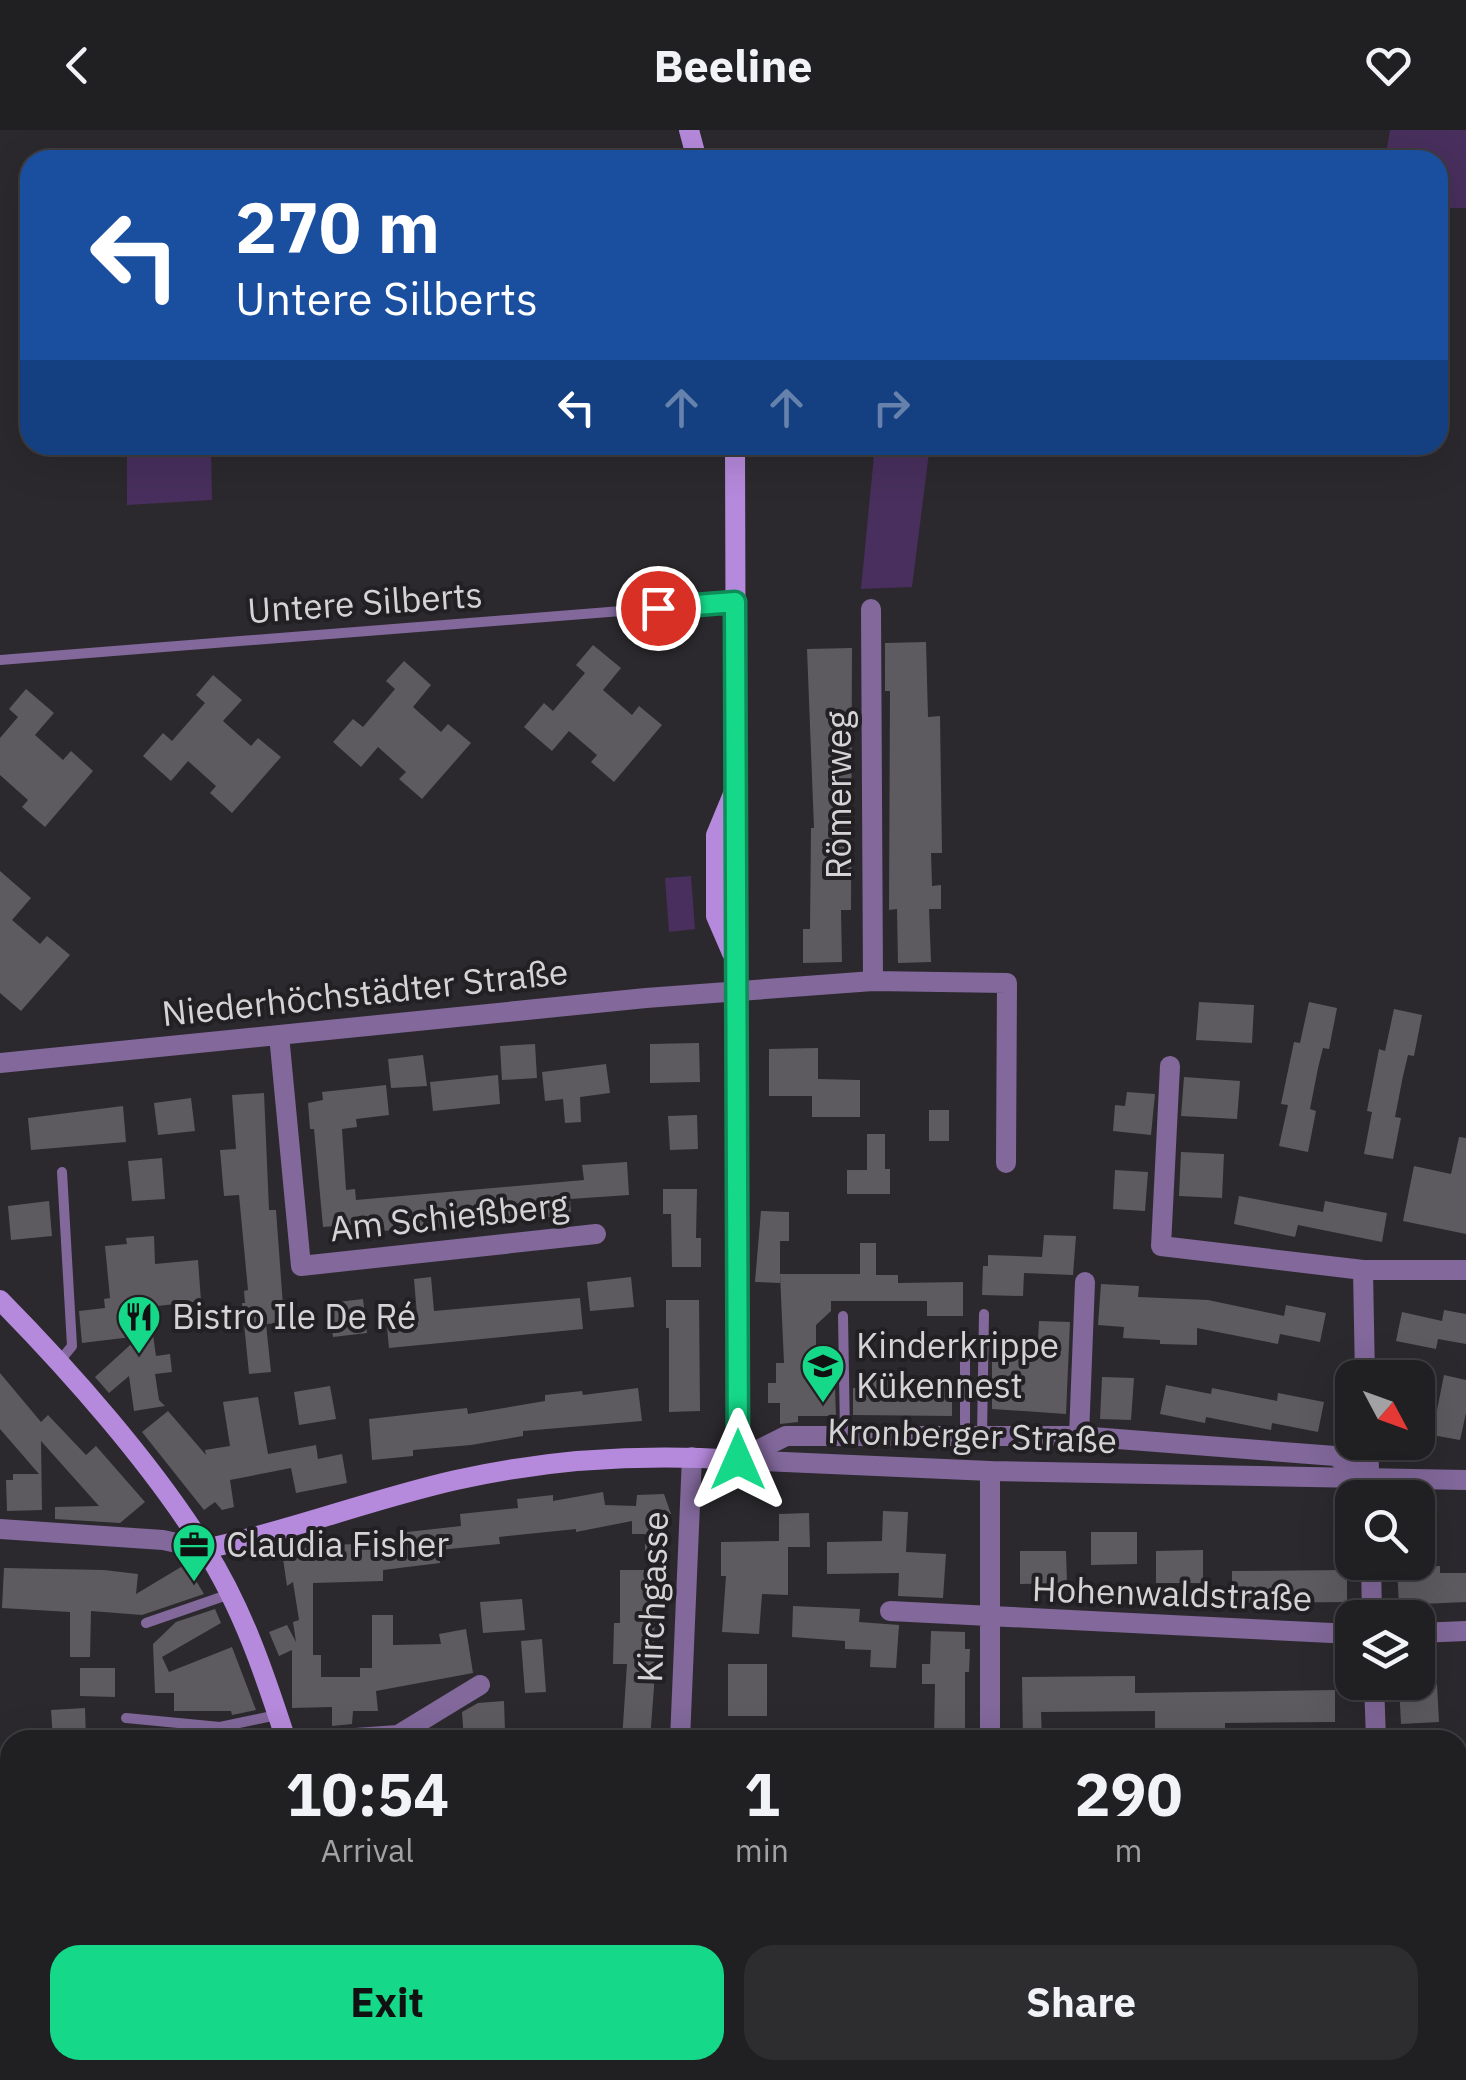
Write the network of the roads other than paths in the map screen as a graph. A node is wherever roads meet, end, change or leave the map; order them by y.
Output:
1 (734, 455) edge
2 (735, 602) junction
3 (871, 609) dead end
4 (0, 660) edge
5 (873, 981) junction
6 (736, 991) junction
7 (279, 1035) junction
8 (0, 1063) edge
9 (1170, 1066) dead end
10 (1006, 1164) dead end
11 (62, 1172) dead end
12 (596, 1234) dead end
13 (1363, 1270) junction
14 (1466, 1270) edge
15 (1085, 1282) dead end
16 (0, 1300) edge
17 (984, 1314) dead end
18 (843, 1316) dead end
19 (965, 1347) dead end
20 (1364, 1360) edge
21 (59, 1362) junction
22 (845, 1436) junction
23 (974, 1436) junction
24 (1079, 1436) junction
25 (692, 1457) junction
26 (738, 1460) junction
27 (990, 1472) junction
28 (1360, 1480) edge
29 (1466, 1480) edge
30 (1435, 1483) edge
31 (1335, 1487) edge
32 (0, 1529) edge
33 (205, 1549) junction
34 (230, 1594) junction
35 (890, 1612) dead end
36 (990, 1618) junction
37 (146, 1623) dead end
38 (1466, 1631) edge
39 (1435, 1632) edge
40 (1335, 1633) edge
41 (480, 1685) dead end
42 (1375, 1700) edge
43 (278, 1715) junction
44 (126, 1718) dead end
45 (283, 1730) edge
46 (405, 1730) edge
47 (680, 1730) edge
48 (990, 1730) edge
49 (1376, 1730) edge

1 - 2 main road
2 - 4 lane, Untere Silberts
2 - 6 main road
3 - 5 street, Römerweg
5 - 6 street, Niederhöchstädter Straße
5 - 10 street, Niederhöchstädter Straße
6 - 7 street, Niederhöchstädter Straße
6 - 26 main road
7 - 8 street, Niederhöchstädter Straße
7 - 12 street, Am Schießberg
9 - 13 street
11 - 21 lane
13 - 14 street
13 - 20 street
15 - 24 street, Kronberger Straße
16 - 21 main road
17 - 23 lane
18 - 22 lane
19 - 23 lane
21 - 33 main road
22 - 23 street, Kronberger Straße
22 - 26 street, Kronberger Straße
23 - 24 street, Kronberger Straße
24 - 28 street, Kronberger Straße
25 - 26 main road
25 - 33 main road
25 - 47 street, Kirchgasse
26 - 27 street, Kronberger Straße
27 - 31 street, Kronberger Straße
27 - 36 street
29 - 30 street, Kronberger Straße
32 - 33 street
33 - 34 main road
34 - 37 lane
34 - 43 main road
35 - 36 street, Hohenwaldstraße
36 - 40 street, Hohenwaldstraße
36 - 48 street
38 - 39 street
41 - 46 street
42 - 49 street
43 - 44 lane
43 - 45 main road

